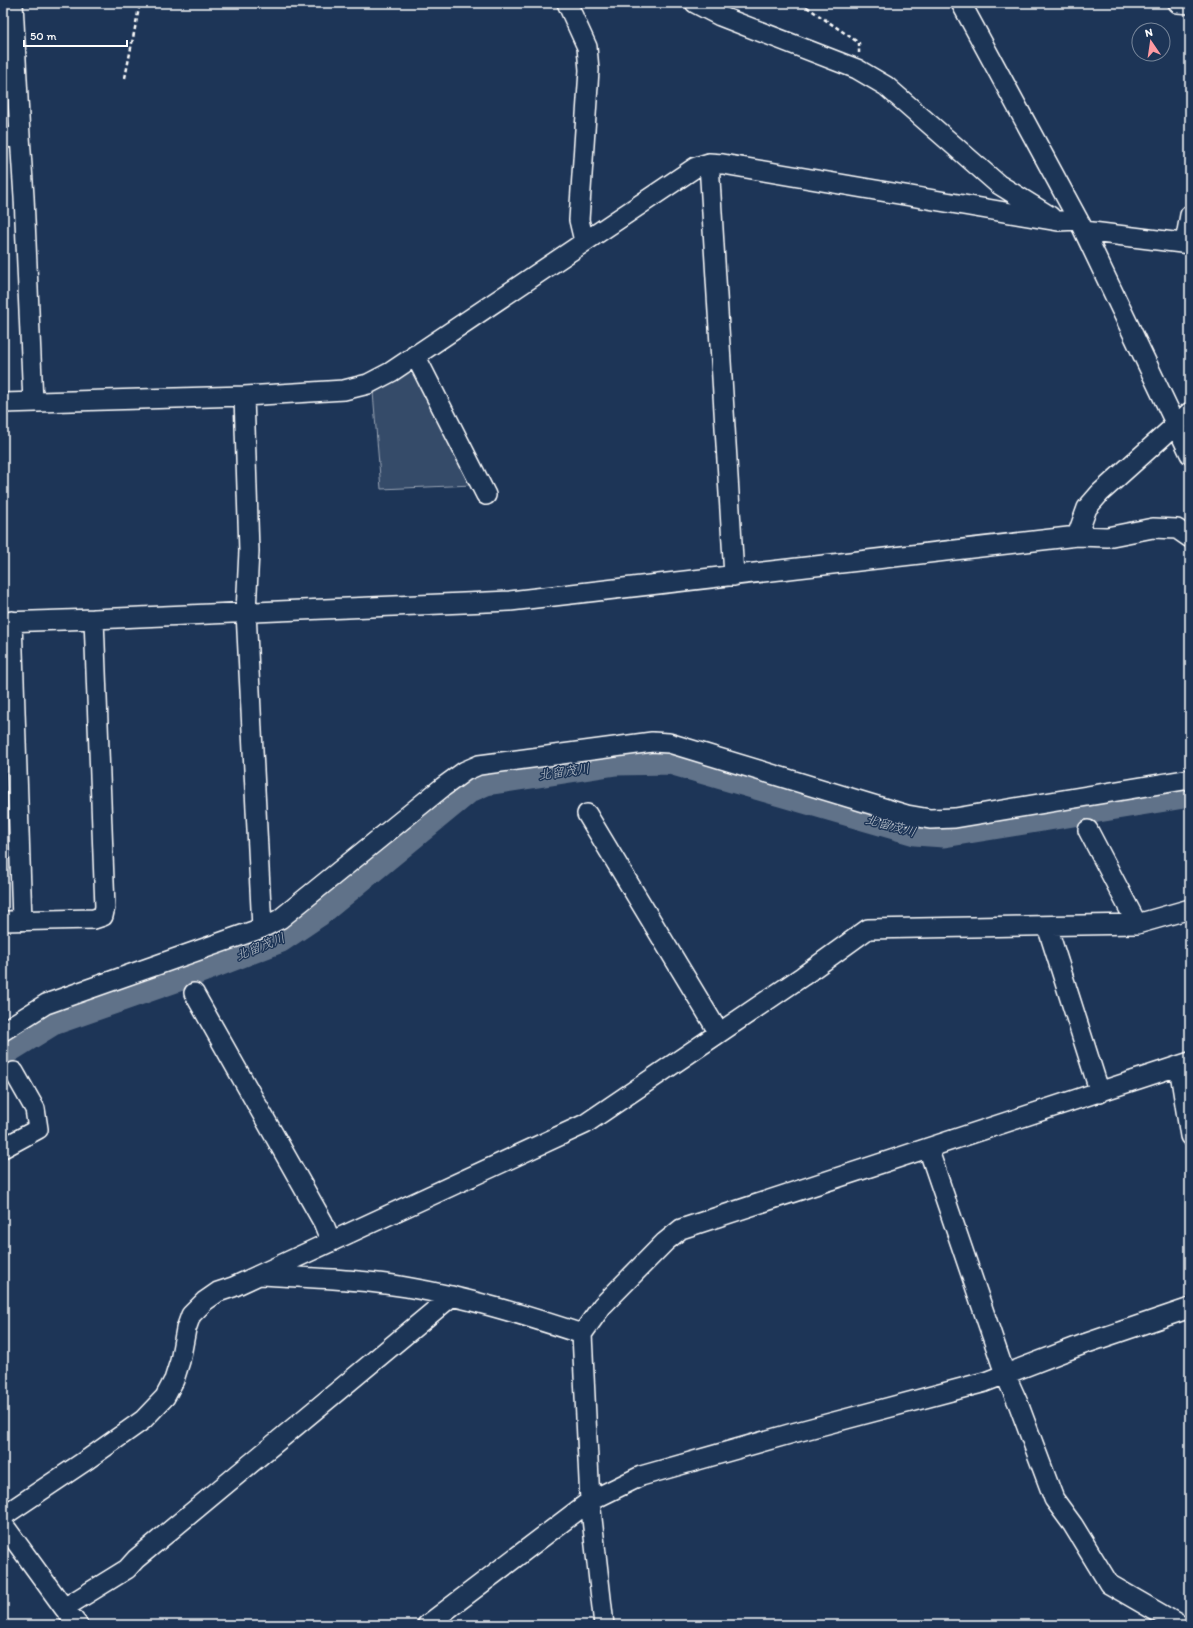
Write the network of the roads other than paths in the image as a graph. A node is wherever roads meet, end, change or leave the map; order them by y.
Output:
1 (13, 3) edge
2 (567, 3) edge
3 (695, 3) edge
4 (961, 3) edge
5 (1178, 3) edge
6 (1190, 4) edge
7 (11, 137) edge
8 (709, 163) junction
9 (1190, 215) edge
10 (1058, 221) junction
11 (1081, 225) junction
12 (584, 242) junction
13 (1188, 244) edge
14 (415, 355) junction
15 (244, 396) junction
16 (33, 402) junction
17 (3, 403) edge
18 (1190, 412) edge
19 (1175, 424) junction
20 (1190, 454) edge
21 (486, 495) dead end
22 (1077, 536) junction
23 (1190, 538) edge
24 (734, 576) junction
25 (246, 612) junction
26 (94, 619) junction
27 (7, 622) edge
28 (1190, 779) edge
29 (587, 814) dead end
30 (1088, 830) dead end
31 (1190, 909) edge
32 (3, 921) edge
33 (22, 921) junction
34 (1137, 924) junction
35 (1047, 926) junction
36 (262, 928) junction
37 (194, 993) dead end
38 (3, 1031) edge
39 (719, 1032) junction
40 (1185, 1064) edge
41 (14, 1072) dead end
42 (1100, 1092) junction
43 (1190, 1136) edge
44 (3, 1148) edge
45 (928, 1148) junction
46 (331, 1242) junction
47 (258, 1275) junction
48 (452, 1296) junction
49 (1190, 1308) edge
50 (582, 1334) junction
51 (1005, 1374) junction
52 (590, 1501) junction
53 (3, 1516) edge
54 (3, 1524) edge
55 (64, 1608) junction
56 (76, 1624) edge
57 (427, 1625) edge
58 (604, 1625) edge
59 (1180, 1625) edge

1 - 7 street
2 - 12 street
3 - 10 street
4 - 11 street
5 - 6 street
7 - 16 street
8 - 10 street
8 - 12 street
8 - 24 street
9 - 13 street
10 - 11 street
11 - 13 street
11 - 19 street
12 - 14 street
14 - 15 street
14 - 21 street
15 - 16 street
15 - 25 street
16 - 17 street
18 - 19 street
19 - 20 street
19 - 22 street
22 - 23 street
22 - 24 street
24 - 25 street
25 - 26 street
25 - 36 street
26 - 27 street
26 - 33 street
27 - 33 street
28 - 36 street
29 - 39 street
30 - 34 street
31 - 34 street
32 - 33 street
34 - 35 street
35 - 39 street
35 - 42 street
36 - 38 street
37 - 46 street
39 - 46 street
40 - 42 street
40 - 43 street
41 - 44 street
42 - 45 street
45 - 50 street
45 - 51 street
46 - 47 street
47 - 48 street
47 - 53 street
48 - 50 street
48 - 55 street
49 - 51 street
50 - 52 street
51 - 52 street
51 - 59 street
52 - 57 street
52 - 58 street
54 - 55 street
55 - 56 street

